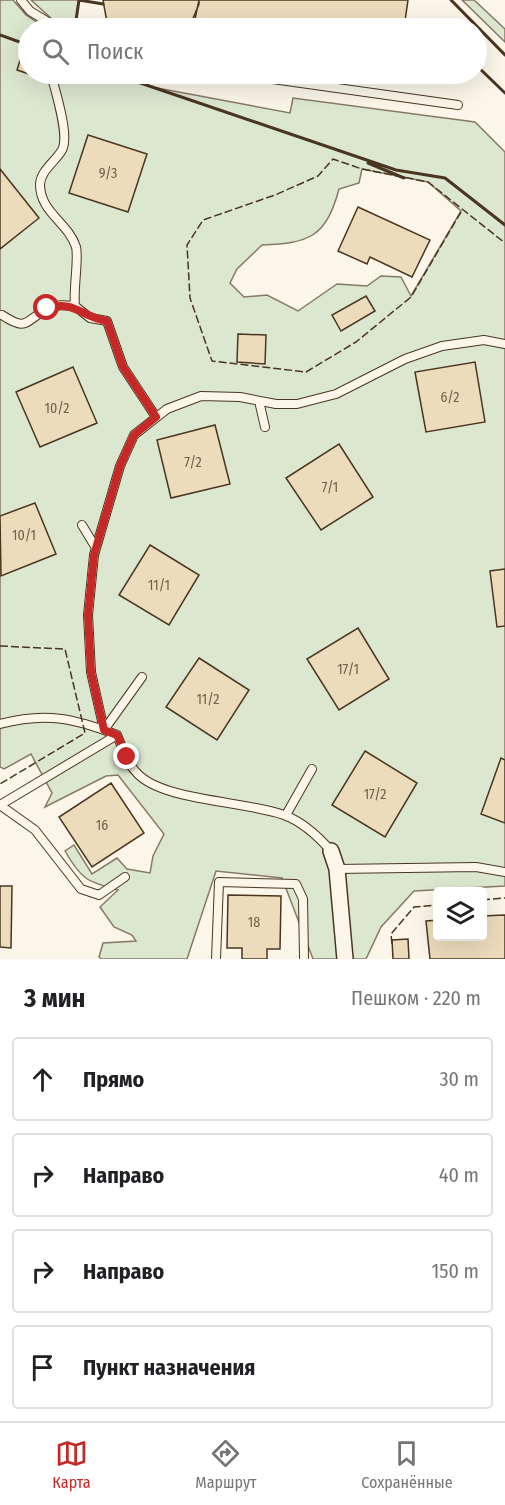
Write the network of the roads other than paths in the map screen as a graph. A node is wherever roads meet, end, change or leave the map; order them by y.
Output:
1 (21, 0) edge
2 (42, 18) edge
3 (53, 84) edge
4 (308, 84) edge
5 (458, 105) dead end
6 (75, 306) junction
7 (2, 315) dead end
8 (505, 344) edge
9 (259, 401) junction
10 (156, 417) junction
11 (265, 426) dead end
12 (82, 525) dead end
13 (96, 548) junction
14 (142, 677) dead end
15 (0, 724) edge
16 (104, 730) junction
17 (117, 735) junction
18 (312, 769) dead end
19 (0, 805) edge
20 (286, 815) junction
21 (331, 850) joint
22 (337, 869) junction
23 (505, 872) edge
24 (125, 877) dead end
25 (304, 958) edge
26 (216, 959) edge
27 (345, 959) edge

1 - 2 lane
3 - 6 lane
4 - 5 lane
6 - 7 lane
6 - 10 lane
8 - 9 lane
9 - 10 lane
9 - 11 lane
10 - 13 lane
12 - 13 lane
13 - 16 lane
14 - 16 lane
15 - 16 lane
16 - 17 lane
17 - 19 lane
17 - 20 lane
18 - 20 lane
19 - 24 lane
20 - 21 lane
21 - 22 street
22 - 23 lane
22 - 27 street
25 - 26 lane

